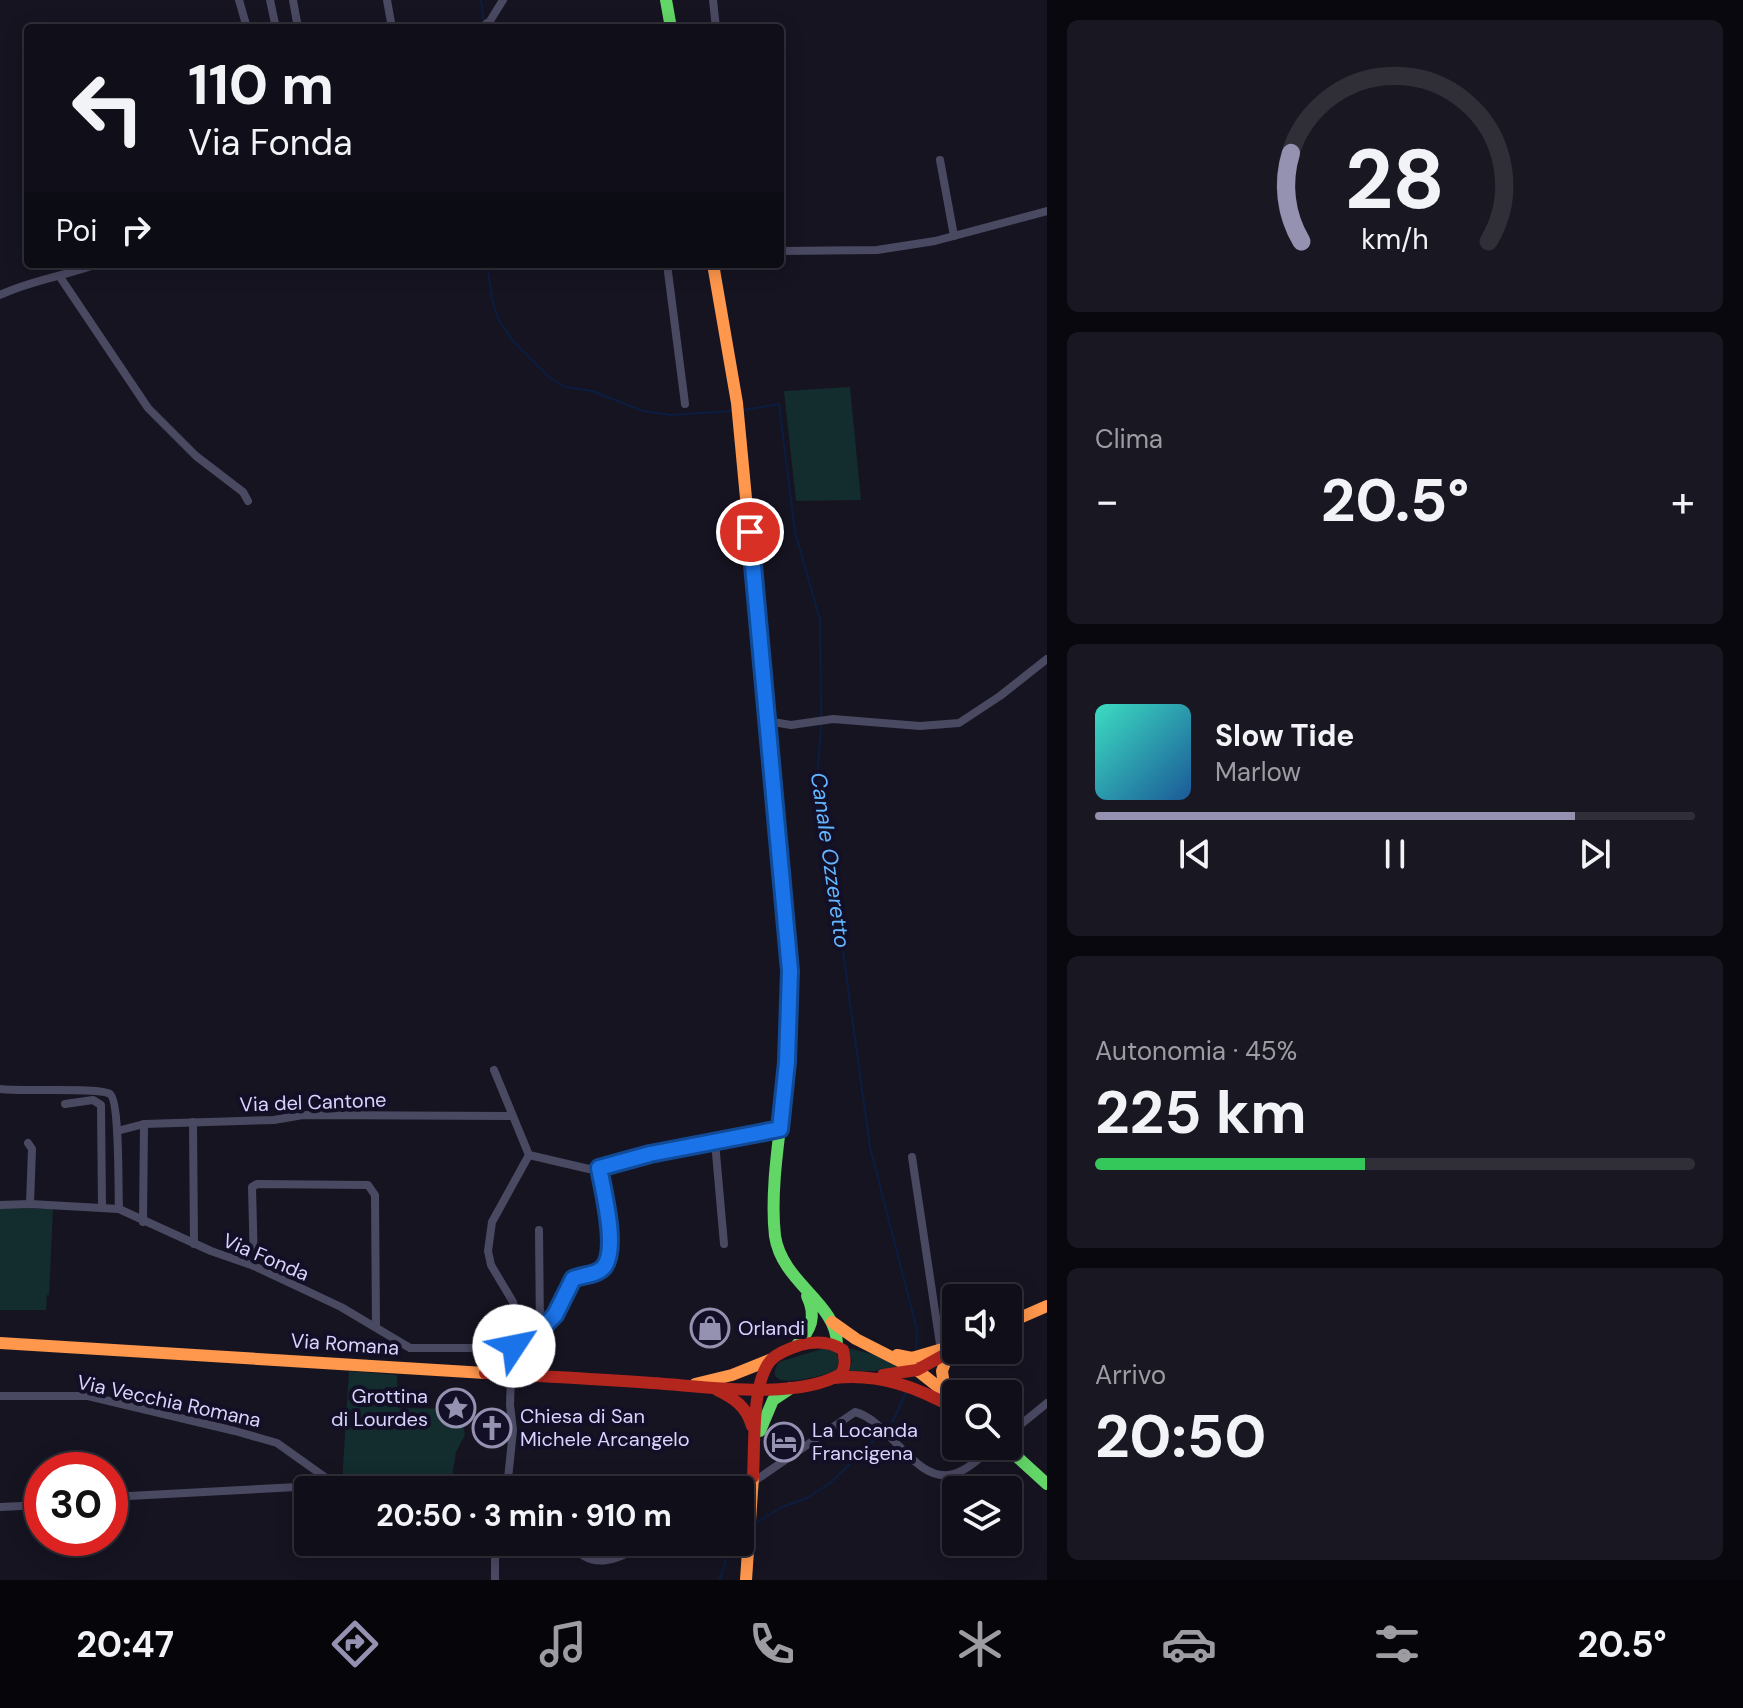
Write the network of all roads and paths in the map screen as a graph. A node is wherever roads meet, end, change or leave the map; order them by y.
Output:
1 (239, 0) edge
2 (270, 0) edge
3 (293, 0) edge
4 (387, 0) edge
5 (503, 0) edge
6 (666, 0) edge
7 (713, 0) edge
8 (246, 24) edge
9 (275, 24) edge
10 (297, 24) edge
11 (391, 24) edge
12 (486, 24) edge
13 (670, 24) edge
14 (716, 24) edge
15 (940, 160) dead end
16 (1047, 211) edge
17 (954, 236) junction
18 (784, 251) edge
19 (86, 268) edge
20 (668, 268) edge
21 (714, 268) edge
22 (60, 277) junction
23 (0, 295) edge
24 (685, 404) dead end
25 (248, 501) dead end
26 (1047, 659) edge
27 (767, 721) junction
28 (494, 1070) dead end
29 (0, 1089) edge
30 (65, 1104) dead end
31 (511, 1116) junction
32 (193, 1122) junction
33 (144, 1124) junction
34 (780, 1129) junction
35 (117, 1131) junction
36 (715, 1142) junction
37 (28, 1143) dead end
38 (529, 1155) junction
39 (912, 1157) dead end
40 (599, 1168) junction
41 (30, 1204) junction
42 (0, 1205) edge
43 (102, 1207) junction
44 (119, 1209) junction
45 (143, 1222) junction
46 (539, 1230) dead end
47 (194, 1244) junction
48 (724, 1244) dead end
49 (254, 1266) junction
50 (799, 1283) junction
51 (1047, 1306) edge
52 (942, 1309) edge
53 (1022, 1317) edge
54 (832, 1322) junction
55 (376, 1327) junction
56 (540, 1330) junction
57 (0, 1343) edge
58 (838, 1345) junction
59 (514, 1346) junction
60 (792, 1349) junction
61 (942, 1351) edge
62 (882, 1352) junction
63 (942, 1354) edge
64 (770, 1363) junction
65 (917, 1370) junction
66 (511, 1375) junction
67 (864, 1376) junction
68 (834, 1378) junction
69 (688, 1385) junction
70 (759, 1387) junction
71 (785, 1387) junction
72 (716, 1390) junction
73 (942, 1390) edge
74 (0, 1396) edge
75 (942, 1401) edge
76 (1047, 1403) edge
77 (1022, 1424) edge
78 (755, 1445) junction
79 (976, 1460) edge
80 (1020, 1460) edge
81 (323, 1476) edge
82 (504, 1476) edge
83 (754, 1484) joint
84 (1047, 1484) edge
85 (294, 1487) edge
86 (128, 1495) edge
87 (24, 1506) edge
88 (0, 1507) edge
89 (495, 1556) edge
90 (584, 1556) edge
91 (623, 1556) edge
92 (748, 1556) edge
93 (495, 1580) edge
94 (746, 1580) edge

1 - 8 street
2 - 9 street
3 - 10 street
4 - 11 street
5 - 12 street
6 - 13 main road
7 - 14 street
15 - 17 street
16 - 17 street
17 - 18 street
19 - 22 street
20 - 24 street
21 - 27 main road
22 - 23 street
22 - 25 street
26 - 27 street
27 - 34 main road
28 - 31 street
29 - 35 street
30 - 43 street
31 - 32 street, Via del Cantone
31 - 38 street
32 - 33 street, Via del Cantone
32 - 47 street
33 - 35 street, Via del Cantone
33 - 45 street
34 - 36 street
34 - 50 main road
35 - 44 street
36 - 40 street
36 - 48 street
37 - 41 street
38 - 40 street
38 - 59 street
39 - 52 street
40 - 56 street, Via Fonda
41 - 42 street, Via Fonda
41 - 43 street, Via Fonda
43 - 44 street, Via Fonda
44 - 45 street, Via Fonda
45 - 47 street, Via Fonda
46 - 56 street
47 - 49 street, Via Fonda
49 - 55 street, Via Fonda
49 - 55 street
50 - 54 main road
50 - 60 main road
51 - 53 main road
54 - 58 main road
54 - 62 main road
55 - 59 street, Via Fonda
56 - 59 street, Via Fonda
57 - 66 main road, Via Romana
58 - 60 main road
58 - 62 main road
58 - 68 main road
59 - 66 street
60 - 64 main road
61 - 62 main road
62 - 65 main road
63 - 65 main road
64 - 69 main road
64 - 70 main road
64 - 71 main road
65 - 67 main road
65 - 73 main road
66 - 69 main road, Via Romana
66 - 82 street
67 - 68 main road
67 - 75 main road
68 - 71 main road
69 - 72 main road
70 - 71 main road
70 - 72 main road
70 - 78 main road
71 - 78 main road
72 - 78 main road
74 - 81 street, Via Vecchia Romana
76 - 77 street
78 - 83 main road
79 - 83 street
80 - 84 main road
85 - 86 street
87 - 88 street
89 - 93 street
90 - 91 street
92 - 94 main road

